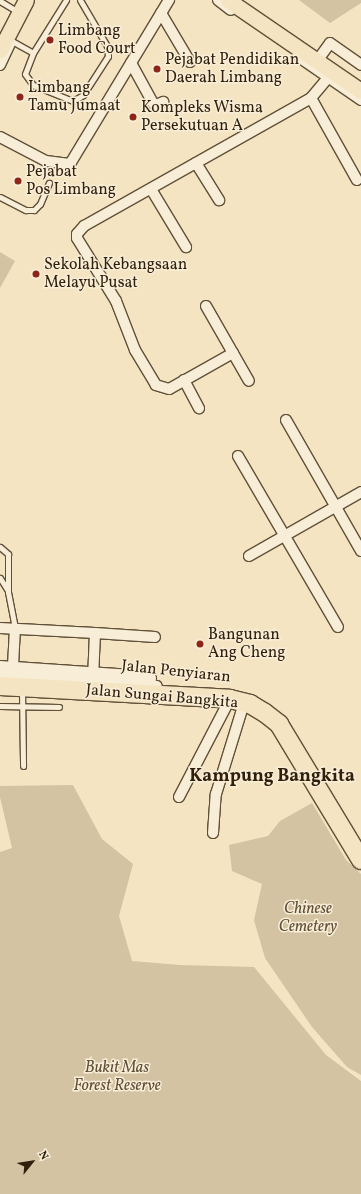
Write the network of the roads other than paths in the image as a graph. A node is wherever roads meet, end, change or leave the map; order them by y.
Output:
1 (0, 0) edge
2 (34, 0) edge
3 (66, 0) edge
4 (80, 0) edge
5 (169, 0) edge
6 (218, 0) edge
7 (228, 0) edge
8 (23, 6) edge
9 (161, 13) junction
10 (6, 43) edge
11 (33, 53) junction
12 (317, 60) junction
13 (131, 62) junction
14 (190, 62) dead end
15 (0, 65) edge
16 (361, 65) edge
17 (331, 75) junction
18 (361, 91) edge
19 (311, 98) junction
20 (361, 100) edge
21 (163, 102) dead end
22 (0, 137) edge
23 (196, 164) junction
24 (358, 180) dead end
25 (49, 183) dead end
26 (151, 190) junction
27 (0, 197) edge
28 (219, 200) dead end
29 (186, 247) dead end
30 (206, 306) dead end
31 (233, 353) junction
32 (184, 380) junction
33 (249, 381) dead end
34 (199, 408) dead end
35 (286, 420) dead end
36 (238, 456) dead end
37 (361, 492) edge
38 (336, 507) junction
39 (285, 536) junction
40 (0, 547) edge
41 (361, 550) edge
42 (249, 556) dead end
43 (0, 578) edge
44 (8, 592) junction
45 (338, 627) dead end
46 (0, 628) edge
47 (15, 629) junction
48 (95, 633) junction
49 (155, 637) dead end
50 (0, 666) edge
51 (13, 666) junction
52 (0, 674) edge
53 (99, 681) junction
54 (0, 686) edge
55 (22, 687) junction
56 (150, 690) junction
57 (237, 701) junction
58 (0, 706) edge
59 (22, 706) junction
60 (59, 707) dead end
61 (23, 766) dead end
62 (179, 798) dead end
63 (213, 832) dead end
64 (361, 852) edge
65 (361, 860) edge

1 - 8 lane
2 - 10 street
3 - 11 lane
4 - 11 lane
5 - 9 street
6 - 17 street
7 - 12 main road
8 - 10 main road
9 - 13 street
9 - 14 street
10 - 11 lane
10 - 15 street
12 - 16 street
12 - 17 main road
13 - 21 street
13 - 22 street
17 - 18 main road
17 - 19 street
17 - 20 street
19 - 23 street
19 - 24 street
23 - 26 street
23 - 28 street
25 - 27 lane
26 - 29 street
26 - 32 street
30 - 31 street
31 - 32 street
31 - 33 street
32 - 34 street
35 - 38 street
36 - 39 street
37 - 38 street
38 - 39 street
38 - 41 street
39 - 42 street
39 - 45 street
40 - 44 lane
43 - 44 lane
44 - 47 lane
46 - 47 street
47 - 48 street
47 - 51 street
48 - 49 street
48 - 53 street
50 - 51 street
51 - 53 street
52 - 53 street
53 - 55 highway, Jalan Sungai Bangkita
53 - 56 highway, Jalan Sungai Bangkita
54 - 55 highway, Jalan Sungai Bangkita
55 - 59 lane
56 - 57 highway, Jalan Sungai Bangkita
56 - 64 street, Jalan Penyiaran
57 - 62 street
57 - 63 street
57 - 65 highway, Jalan Sungai Bangkita
58 - 59 lane
59 - 60 lane
59 - 61 lane

